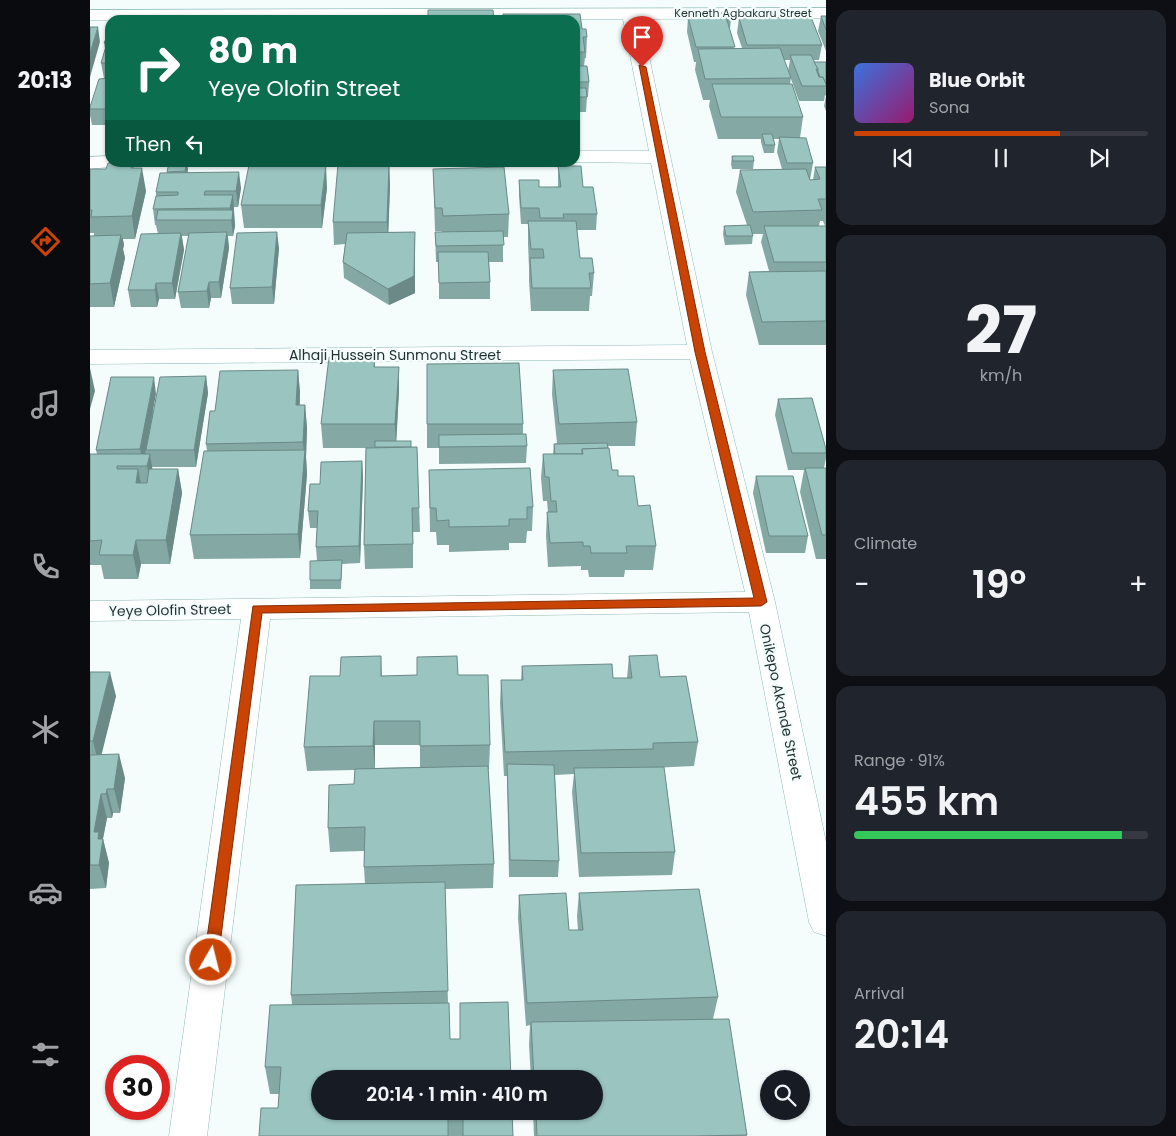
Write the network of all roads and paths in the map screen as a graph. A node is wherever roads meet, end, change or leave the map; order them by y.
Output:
1 (591, 7) edge
2 (826, 13) edge
3 (631, 14) junction
4 (90, 15) edge
5 (660, 157) junction
6 (580, 158) edge
7 (105, 162) edge
8 (90, 163) edge
9 (700, 352) junction
10 (90, 357) edge
11 (761, 602) junction
12 (257, 608) junction
13 (90, 611) edge
14 (826, 922) edge
15 (188, 1136) edge

1 - 3 street, Kenneth Agbakaru Street
1 - 4 street, Kenneth Agbakaru Street
2 - 3 street, Kenneth Agbakaru Street
3 - 5 street, Onikepo Akande Street
5 - 6 street
5 - 9 street, Onikepo Akande Street
7 - 8 street
9 - 10 street, Alhaji Hussein Sunmonu Street
9 - 11 street, Onikepo Akande Street
11 - 12 street, Yeye Olofin Street
11 - 14 street, Onikepo Akande Street
12 - 13 street, Yeye Olofin Street
12 - 15 street

